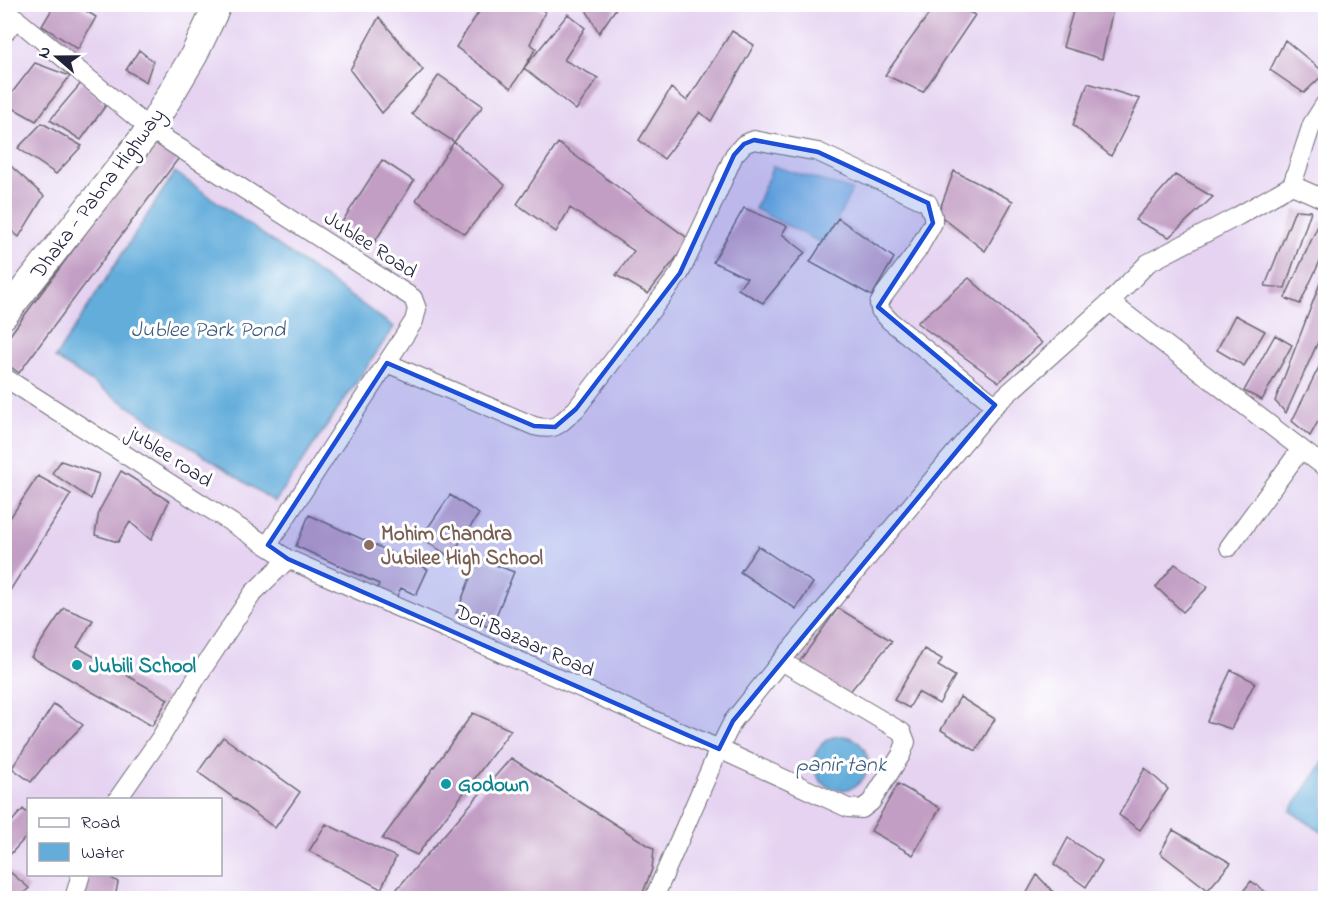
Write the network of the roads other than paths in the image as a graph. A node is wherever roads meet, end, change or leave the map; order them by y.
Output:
1 (218, 4) edge
2 (10, 13) edge
3 (4, 34) edge
4 (1326, 102) edge
5 (150, 129) junction
6 (1292, 185) junction
7 (1326, 200) edge
8 (1110, 302) junction
9 (4, 315) edge
10 (387, 363) junction
11 (4, 377) edge
12 (995, 405) junction
13 (1301, 449) junction
14 (1326, 468) edge
15 (268, 545) junction
16 (1229, 547) dead end
17 (288, 559) junction
18 (314, 570) joint
19 (781, 661) junction
20 (718, 749) junction
21 (118, 798) edge
22 (80, 876) edge
23 (74, 898) edge
24 (654, 898) edge

1 - 5 main road, Dhaka - Pabna Highway
2 - 3 street
2 - 5 street
4 - 6 street
5 - 9 main road, Dhaka - Pabna Highway
5 - 10 street, Jublee Road
6 - 7 street
6 - 8 street
8 - 12 street
8 - 13 street
10 - 12 street
10 - 15 street, Jublee Road
11 - 15 street, jublee road
12 - 19 street
13 - 14 street
13 - 16 street
15 - 17 street, jublee road
17 - 18 street, jublee road
17 - 21 street
18 - 20 street, Doi Bazaar Road
19 - 20 street
19 - 20 street, Doi Bazaar Road
20 - 24 street
22 - 23 street

